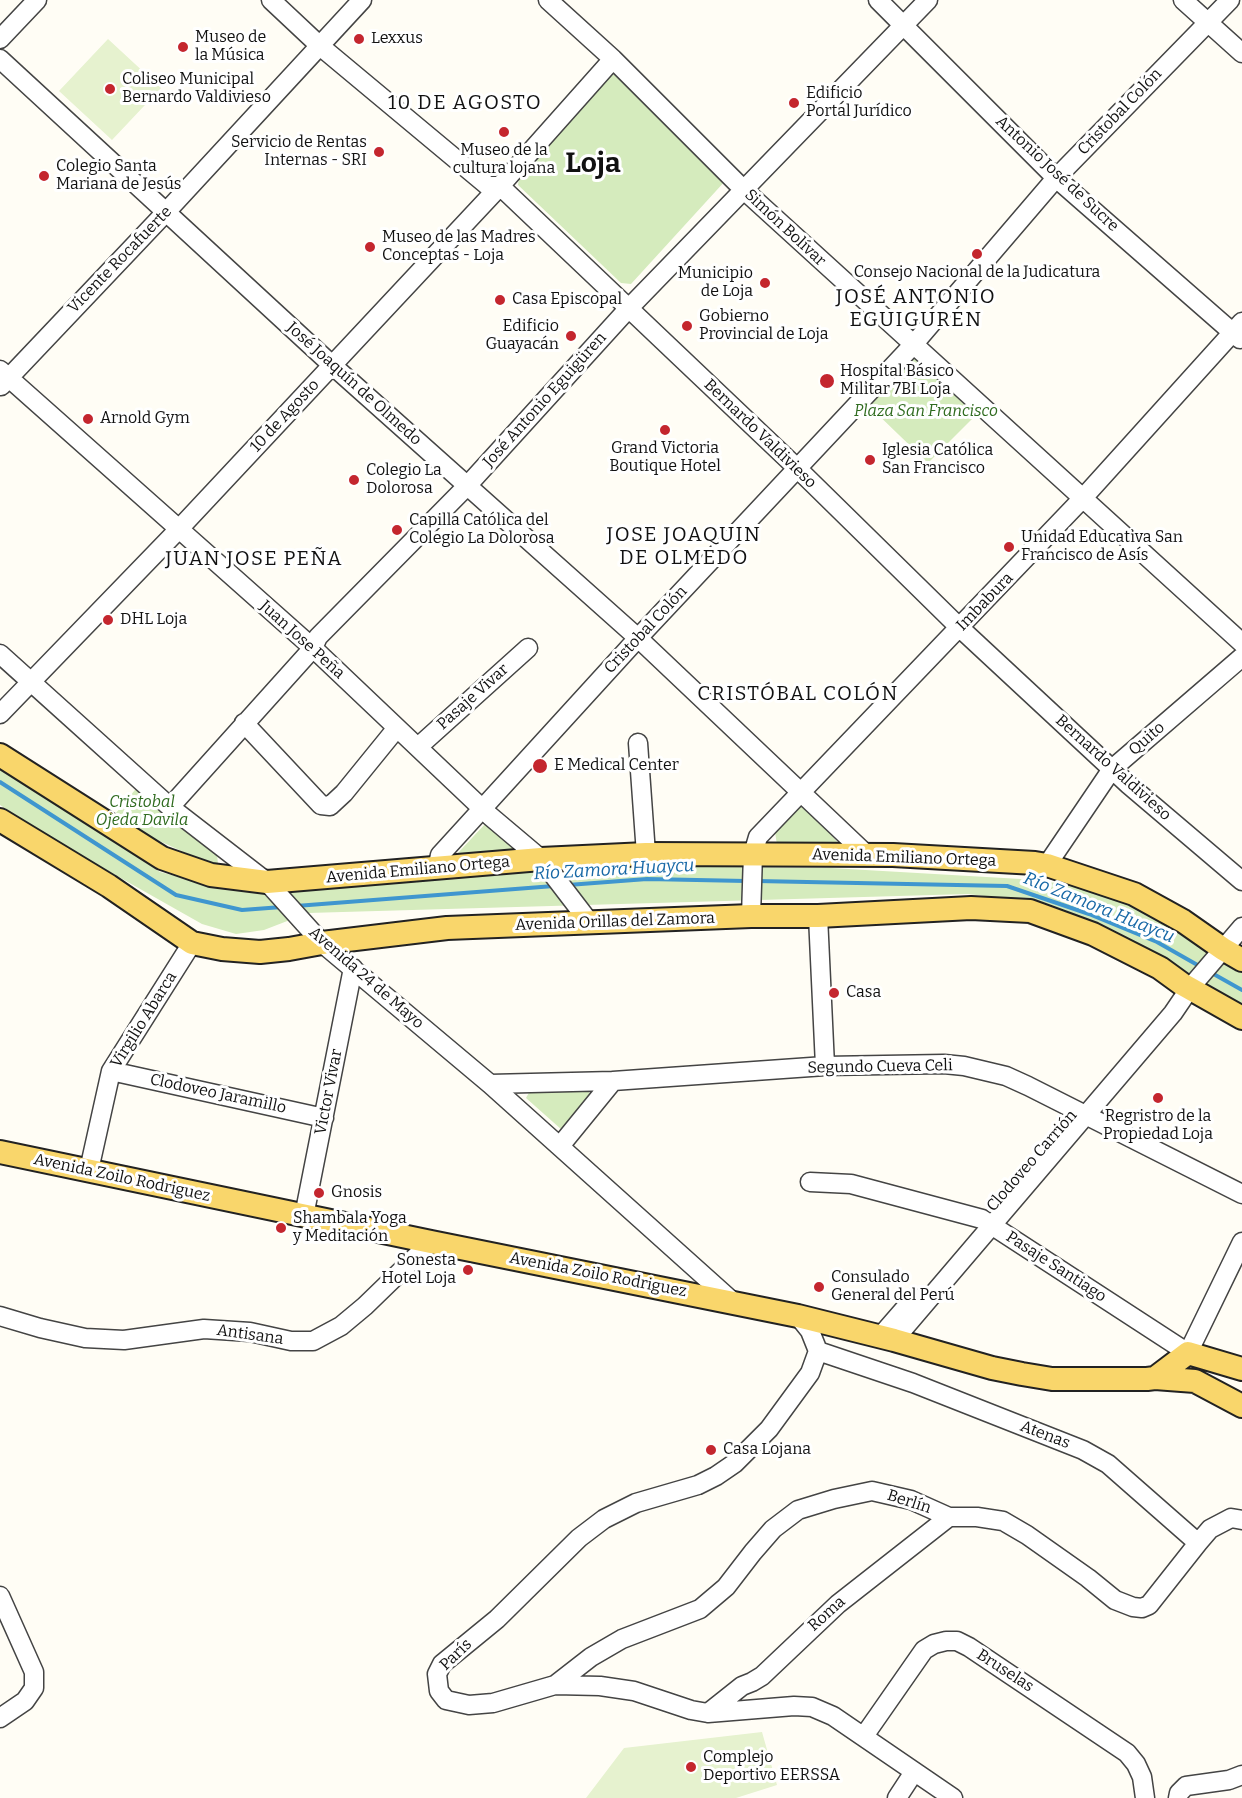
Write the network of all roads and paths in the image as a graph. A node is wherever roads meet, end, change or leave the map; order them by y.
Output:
1 (37, 0) edge
2 (271, 0) edge
3 (362, 0) edge
4 (548, 0) edge
5 (878, 0) edge
6 (928, 0) edge
7 (1183, 0) edge
8 (1230, 0) edge
9 (1208, 23) junction
10 (905, 26) junction
11 (0, 39) edge
12 (320, 46) junction
13 (1242, 53) edge
14 (0, 59) edge
15 (613, 59) junction
16 (1056, 178) junction
17 (500, 186) junction
18 (744, 190) junction
19 (167, 211) junction
20 (628, 309) junction
21 (1239, 332) edge
22 (913, 345) junction
23 (332, 365) junction
24 (3, 378) edge
25 (798, 469) junction
26 (467, 486) junction
27 (1083, 498) junction
28 (178, 530) junction
29 (960, 628) junction
30 (638, 638) junction
31 (1242, 643) edge
32 (313, 648) junction
33 (528, 648) dead end
34 (0, 654) edge
35 (1242, 657) edge
36 (30, 681) junction
37 (0, 714) edge
38 (244, 723) junction
39 (396, 729) junction
40 (638, 743) dead end
41 (418, 747) junction
42 (0, 755) edge
43 (1112, 769) junction
44 (800, 792) junction
45 (170, 807) junction
46 (483, 808) junction
47 (0, 820) edge
48 (646, 854) junction
49 (753, 854) junction
50 (867, 855) junction
51 (546, 864) junction
52 (1047, 864) junction
53 (437, 869) junction
54 (1242, 881) edge
55 (267, 882) junction
56 (751, 916) junction
57 (818, 916) junction
58 (586, 917) junction
59 (1242, 927) edge
60 (192, 943) junction
61 (322, 943) junction
62 (1233, 954) edge
63 (353, 968) junction
64 (1186, 986) junction
65 (1242, 1018) edge
66 (825, 1066) junction
67 (111, 1071) junction
68 (613, 1081) junction
69 (490, 1084) junction
70 (1081, 1112) junction
71 (324, 1118) junction
72 (560, 1146) junction
73 (0, 1152) edge
74 (89, 1170) junction
75 (810, 1182) dead end
76 (1242, 1194) edge
77 (304, 1216) junction
78 (987, 1222) junction
79 (431, 1242) junction
80 (1242, 1242) edge
81 (733, 1302) junction
82 (0, 1316) edge
83 (798, 1316) junction
84 (887, 1338) junction
85 (818, 1352) junction
86 (1188, 1353) junction
87 (1242, 1369) edge
88 (1155, 1378) junction
89 (1242, 1406) edge
90 (949, 1517) junction
91 (1242, 1520) edge
92 (1198, 1543) junction
93 (0, 1596) edge
94 (555, 1685) junction
95 (708, 1713) junction
96 (0, 1718) edge
97 (864, 1736) junction
98 (914, 1772) junction
99 (1242, 1775) edge
100 (897, 1798) edge
101 (953, 1798) edge
102 (1145, 1798) edge
103 (1178, 1798) edge

1 - 11 street
2 - 12 street, Bernardo Valdivieso
3 - 12 street, Vicente Rocafuerte
4 - 15 street, Simón Bolívar
5 - 10 street, Antonio José de Sucre
6 - 10 street, José Antonio Eguigüren
7 - 9 street
8 - 9 street, Cristobal Colón
9 - 13 street
9 - 16 street, Cristobal Colón
10 - 16 street, Antonio José de Sucre
10 - 18 street, José Antonio Eguigüren
12 - 17 street, Bernardo Valdivieso
12 - 19 street, Vicente Rocafuerte
14 - 19 street, José Joaquín de Olmedo
15 - 17 street, 10 de Agosto
15 - 18 street, Simón Bolívar
16 - 21 street, Antonio José de Sucre
16 - 22 street, Cristobal Colón
17 - 20 street, Bernardo Valdivieso
17 - 23 street, 10 de Agosto
18 - 20 street, José Antonio Eguigüren
18 - 22 street, Simón Bolívar
19 - 23 street, José Joaquín de Olmedo
19 - 24 street, Vicente Rocafuerte
20 - 25 street, Bernardo Valdivieso
20 - 26 street, José Antonio Eguigüren
21 - 27 street, Imbabura
22 - 25 street, Cristobal Colón
22 - 27 street, Simón Bolívar
23 - 26 street, José Joaquín de Olmedo
23 - 28 street, 10 de Agosto
24 - 28 street, Juan Jose Peña
25 - 29 street, Bernardo Valdivieso
25 - 30 street, Cristobal Colón
26 - 30 street, José Joaquín de Olmedo
26 - 32 street, José Antonio Eguigüren
27 - 29 street, Imbabura
27 - 31 street, Simón Bolívar
28 - 32 street, Juan Jose Peña
28 - 36 street, 10 de Agosto
29 - 43 street, Bernardo Valdivieso
29 - 44 street, Imbabura
30 - 44 street, José Joaquín de Olmedo
30 - 46 street, Cristobal Colón
32 - 38 street, José Antonio Eguigüren
32 - 39 street, Juan Jose Peña
33 - 41 street, Pasaje Vivar
34 - 36 street, Avenida 24 de Mayo
35 - 43 street, Quito
36 - 37 street, 10 de Agosto
36 - 45 street, Avenida 24 de Mayo
38 - 39 street
38 - 45 street, José Antonio Eguigüren
39 - 41 street, Juan Jose Peña
40 - 48 street
41 - 46 street, Juan Jose Peña
42 - 55 main road, Avenida Emiliano Ortega
43 - 52 street, Quito
43 - 54 street, Bernardo Valdivieso
44 - 49 street, Imbabura
44 - 50 street, José Joaquín de Olmedo
45 - 55 street, Avenida 24 de Mayo
46 - 51 street, Juan Jose Peña
46 - 53 street, Cristobal Colón
47 - 60 main road, Avenida Orillas del Zamora
48 - 49 main road, Avenida Emiliano Ortega
48 - 51 main road, Avenida Emiliano Ortega
49 - 50 main road, Avenida Emiliano Ortega
49 - 56 street
50 - 52 main road, Avenida Emiliano Ortega
51 - 53 main road, Avenida Emiliano Ortega
51 - 58 street, Juan Jose Peña
52 - 62 main road, Avenida Emiliano Ortega
53 - 55 main road, Avenida Emiliano Ortega
55 - 61 street, Avenida 24 de Mayo
56 - 57 main road, Avenida Orillas del Zamora
56 - 58 main road, Avenida Orillas del Zamora
57 - 64 main road, Avenida Orillas del Zamora
57 - 66 street
58 - 61 main road, Avenida Orillas del Zamora
59 - 62 street, Clodoveo Carrión
60 - 61 main road, Avenida Orillas del Zamora
60 - 67 street, Virgilio Abarca
61 - 63 street, Avenida 24 de Mayo
62 - 64 street, Clodoveo Carrión
63 - 69 street, Avenida 24 de Mayo
63 - 71 street, Victor Vivar
64 - 65 main road, Avenida Orillas del Zamora
64 - 70 street, Clodoveo Carrión
66 - 68 street, Segundo Cueva Celi
66 - 70 street, Segundo Cueva Celi
67 - 71 street, Clodoveo Jaramillo
67 - 74 street, Virgilio Abarca
68 - 69 street, Segundo Cueva Celi
68 - 72 street
69 - 72 street, Avenida 24 de Mayo
70 - 76 street, Segundo Cueva Celi
70 - 78 street, Clodoveo Carrión
71 - 77 street, Victor Vivar
72 - 81 street, Avenida 24 de Mayo
73 - 74 main road, Avenida Zoilo Rodriguez
74 - 77 main road, Avenida Zoilo Rodriguez
75 - 78 street, Pasaje Santiago
77 - 79 main road, Avenida Zoilo Rodriguez
78 - 84 street, Clodoveo Carrión
78 - 86 street, Pasaje Santiago
79 - 81 main road, Avenida Zoilo Rodriguez
79 - 82 street, Antisana
80 - 86 street
81 - 83 main road, Avenida Zoilo Rodriguez
83 - 84 main road, Avenida Zoilo Rodriguez
83 - 85 street
84 - 88 main road, Avenida Zoilo Rodriguez
85 - 92 street, Atenas
85 - 94 street, París
86 - 87 main road
86 - 88 main road
88 - 89 main road, Avenida Zoilo Rodriguez
90 - 92 street, Berlín
90 - 94 street, Berlín
90 - 95 street, Roma
91 - 92 street
93 - 96 street
94 - 95 street, París
95 - 97 street, París
97 - 98 street, París
97 - 102 street, Bruselas
98 - 100 street
98 - 101 street, París
99 - 103 street

